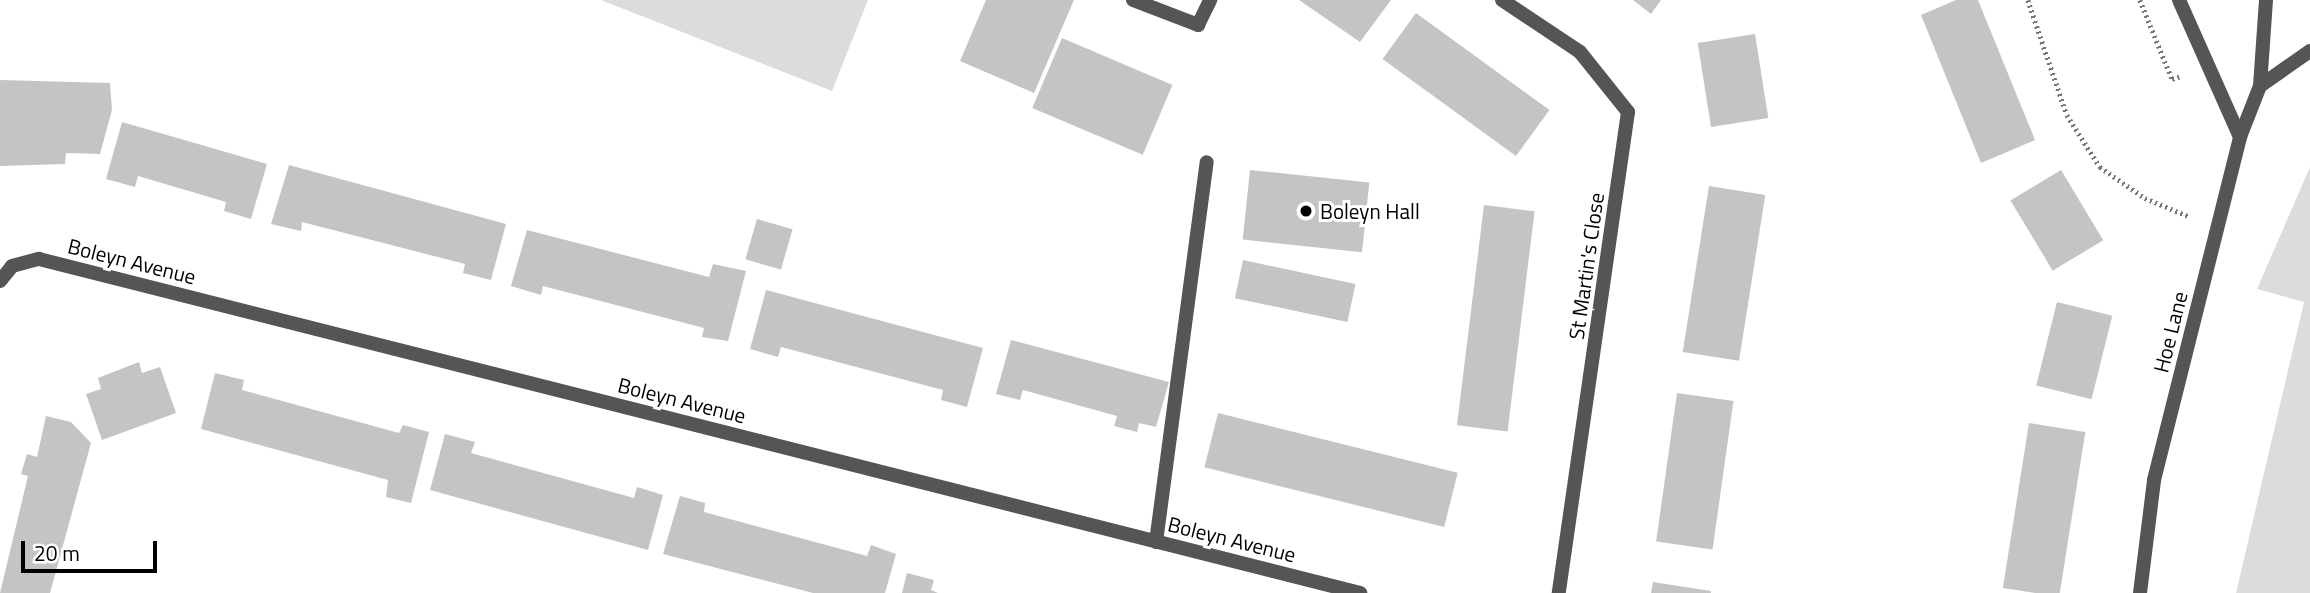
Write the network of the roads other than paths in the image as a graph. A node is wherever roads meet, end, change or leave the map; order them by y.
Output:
1 (1133, 0) edge
2 (1210, 0) edge
3 (1503, 0) edge
4 (2179, 0) edge
5 (2266, 0) edge
6 (2310, 51) edge
7 (2260, 86) junction
8 (2240, 138) junction
9 (1207, 162) dead end
10 (0, 281) edge
11 (1156, 542) junction
12 (1360, 593) edge
13 (1559, 593) edge
14 (2140, 593) edge

1 - 2 street
3 - 13 street, St Martin's Close
4 - 8 street
5 - 7 street, Hoe Lane
6 - 7 street
7 - 8 street, Hoe Lane
8 - 14 street, Hoe Lane
9 - 11 street
10 - 11 street, Boleyn Avenue
11 - 12 street, Boleyn Avenue

